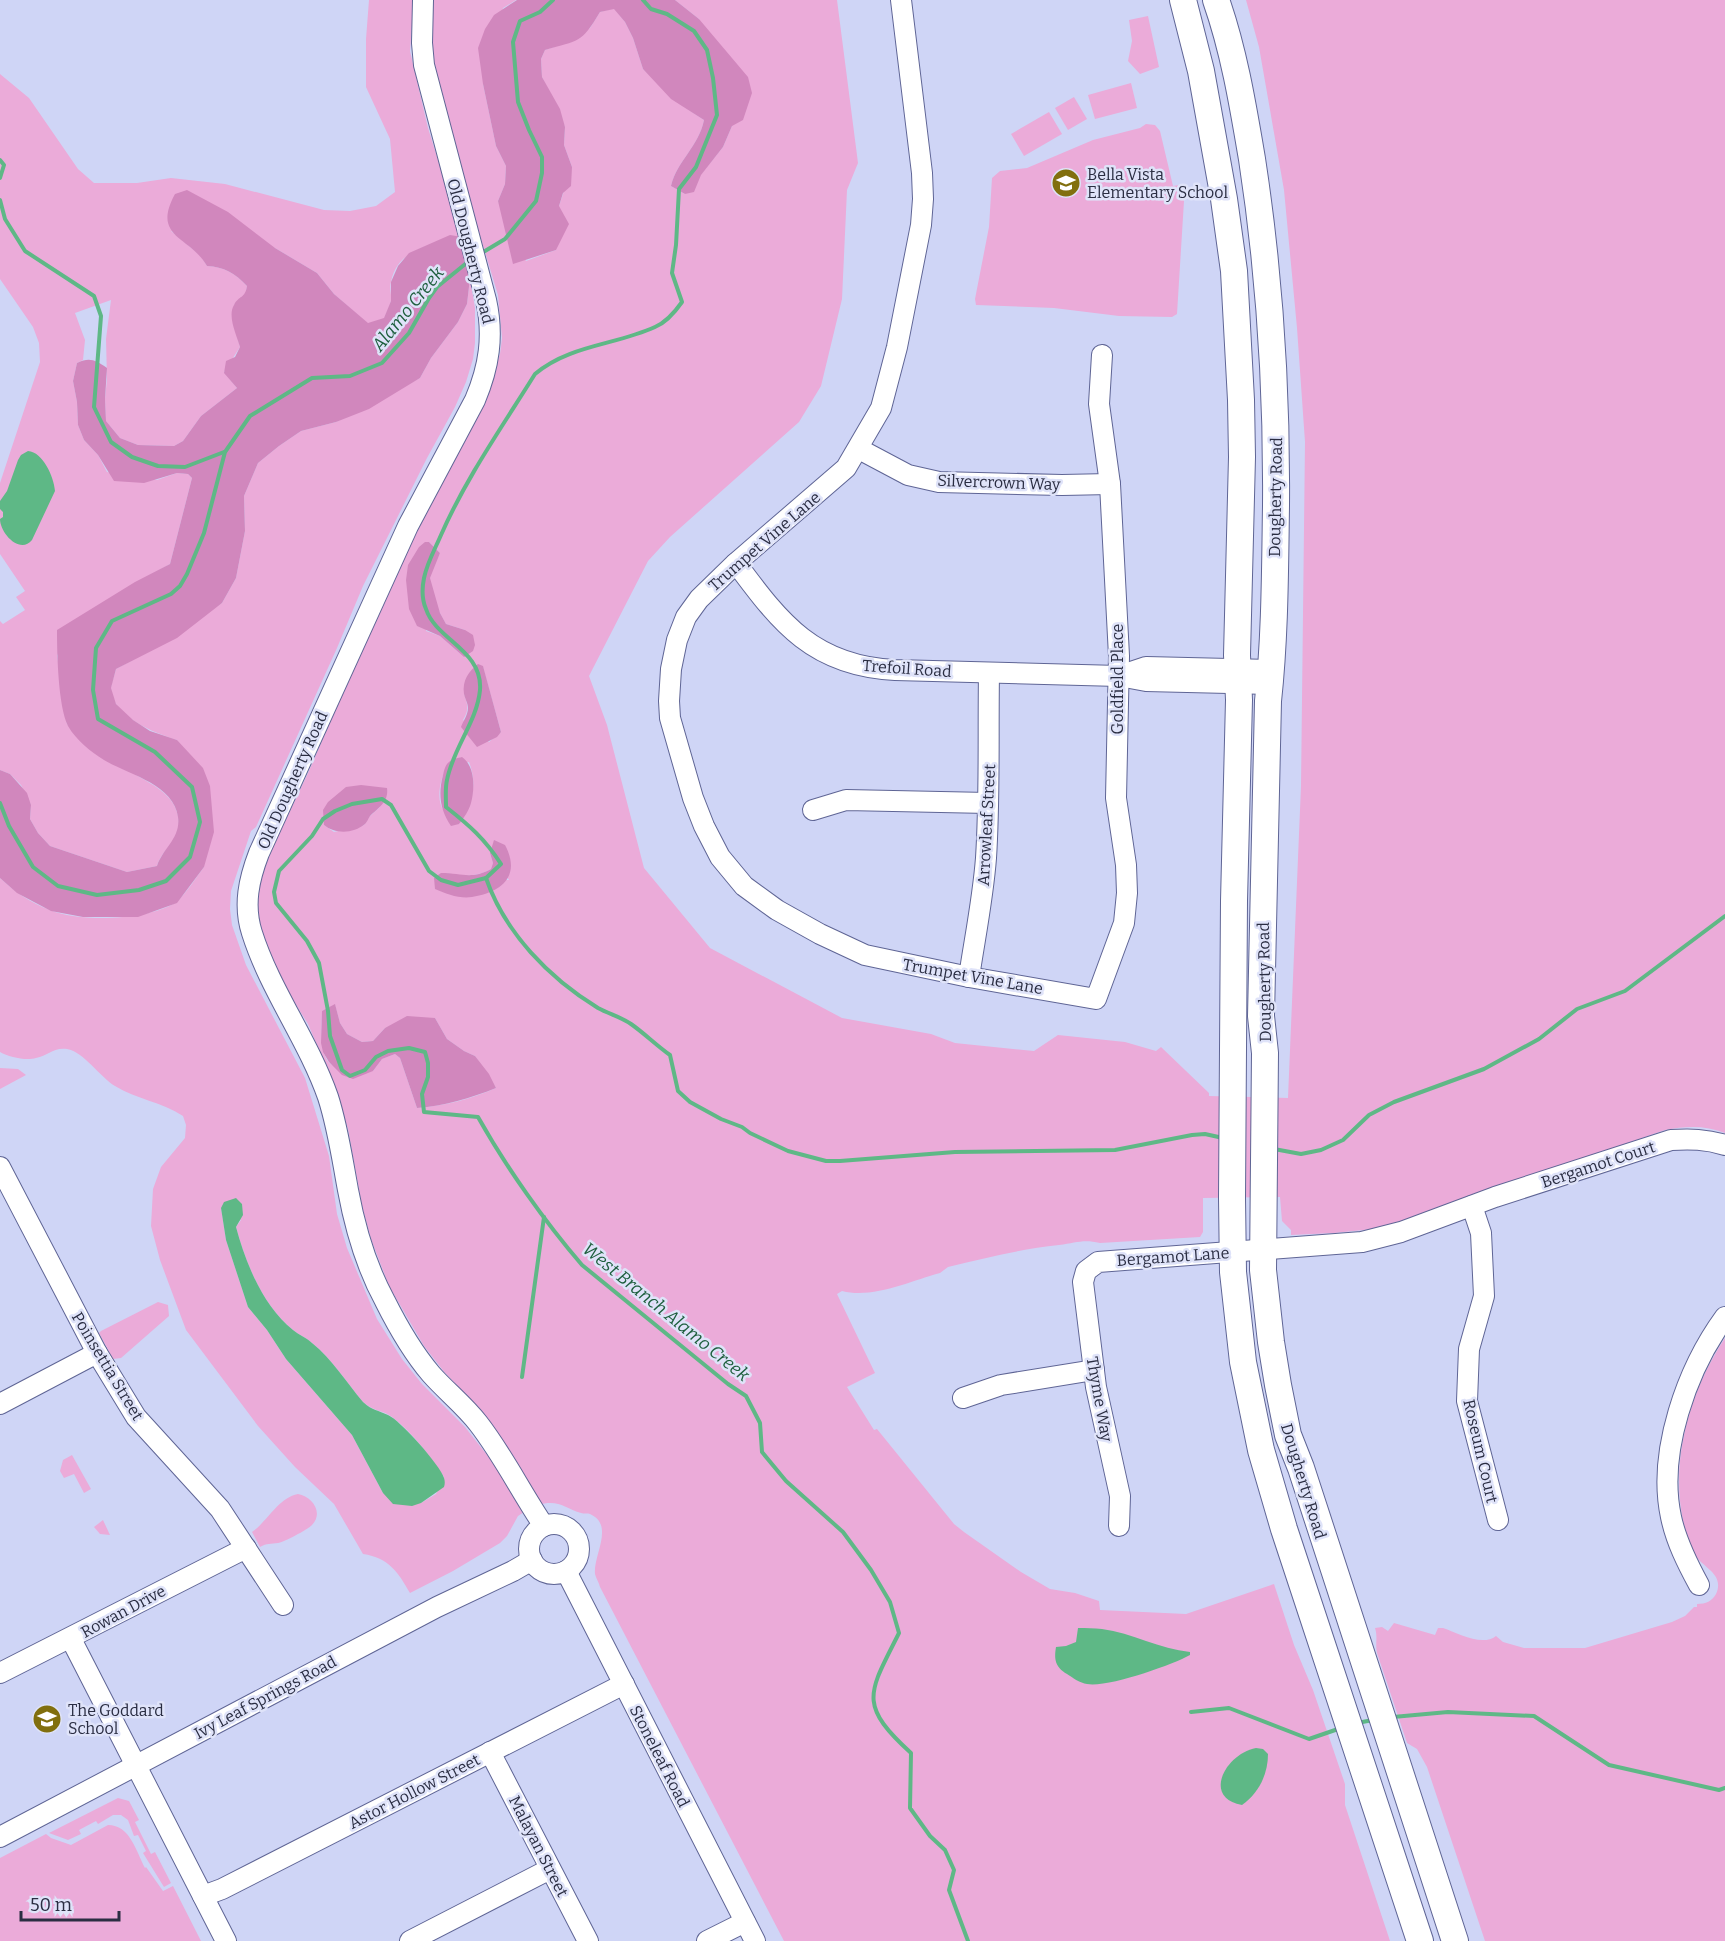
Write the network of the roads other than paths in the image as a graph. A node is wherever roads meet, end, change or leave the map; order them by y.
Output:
1 (423, 0) edge
2 (901, 0) edge
3 (1183, 0) edge
4 (1216, 0) edge
5 (1102, 355) dead end
6 (859, 449) junction
7 (1110, 484) junction
8 (736, 563) junction
9 (989, 673) junction
10 (1119, 676) junction
11 (1238, 676) junction
12 (1270, 677) junction
13 (988, 803) junction
14 (813, 810) dead end
15 (969, 977) junction
16 (1096, 999) joint
17 (1725, 1145) edge
18 (0, 1167) edge
19 (1472, 1206) junction
20 (1264, 1249) junction
21 (1233, 1252) junction
22 (1086, 1271) joint
23 (1725, 1317) edge
24 (97, 1353) junction
25 (1094, 1370) junction
26 (963, 1398) dead end
27 (0, 1404) edge
28 (1498, 1520) dead end
29 (544, 1526) junction
30 (1119, 1526) dead end
31 (246, 1548) junction
32 (531, 1560) junction
33 (566, 1571) junction
34 (1698, 1585) dead end
35 (283, 1605) dead end
36 (70, 1639) junction
37 (0, 1673) edge
38 (624, 1684) junction
39 (490, 1752) junction
40 (130, 1756) junction
41 (0, 1837) edge
42 (550, 1869) junction
43 (203, 1896) junction
44 (745, 1922) junction
45 (226, 1941) edge
46 (410, 1941) edge
47 (588, 1941) edge
48 (707, 1941) edge
49 (755, 1941) edge
50 (1420, 1941) edge
51 (1455, 1941) edge

1 - 29 street, Old Dougherty Road
2 - 6 street, Trumpet Vine Lane
3 - 11 main road, Dougherty Road
4 - 12 main road, Dougherty Road
5 - 7 street, Goldfield Place
6 - 7 street, Silvercrown Way
6 - 8 street, Trumpet Vine Lane
7 - 10 street, Goldfield Place
8 - 9 street, Trefoil Road
8 - 15 street, Trumpet Vine Lane
9 - 10 street, Trefoil Road
9 - 13 street, Arrowleaf Street
10 - 11 street, Trefoil Road
10 - 16 street, Goldfield Place
11 - 12 street, Trefoil Road
11 - 21 main road, Dougherty Road
12 - 20 main road, Dougherty Road
13 - 14 street
13 - 15 street, Arrowleaf Street
15 - 16 street, Trumpet Vine Lane
17 - 19 street, Bergamot Court
18 - 24 street, Poinsettia Street
19 - 20 street, Bergamot Court
19 - 28 street, Roseum Court
20 - 21 street, Bergamot Lane
20 - 51 main road, Dougherty Road
21 - 22 street, Bergamot Lane
21 - 50 main road, Dougherty Road
22 - 25 street, Thyme Way
23 - 34 street
24 - 27 street
24 - 31 street, Poinsettia Street
25 - 26 street
25 - 30 street, Thyme Way
29 - 32 street
29 - 33 street
31 - 35 street, Poinsettia Street
31 - 36 street, Rowan Drive
32 - 33 street
32 - 40 street, Ivy Leaf Springs Road
33 - 38 street, Stoneleaf Road
36 - 37 street, Rowan Drive
36 - 40 street
38 - 39 street, Astor Hollow Street
38 - 44 street, Stoneleaf Road
39 - 42 street, Malayan Street
39 - 43 street, Astor Hollow Street
40 - 41 street, Ivy Leaf Springs Road
40 - 43 street
42 - 46 street
42 - 47 street, Malayan Street
43 - 45 street
44 - 48 street
44 - 49 street, Stoneleaf Road

